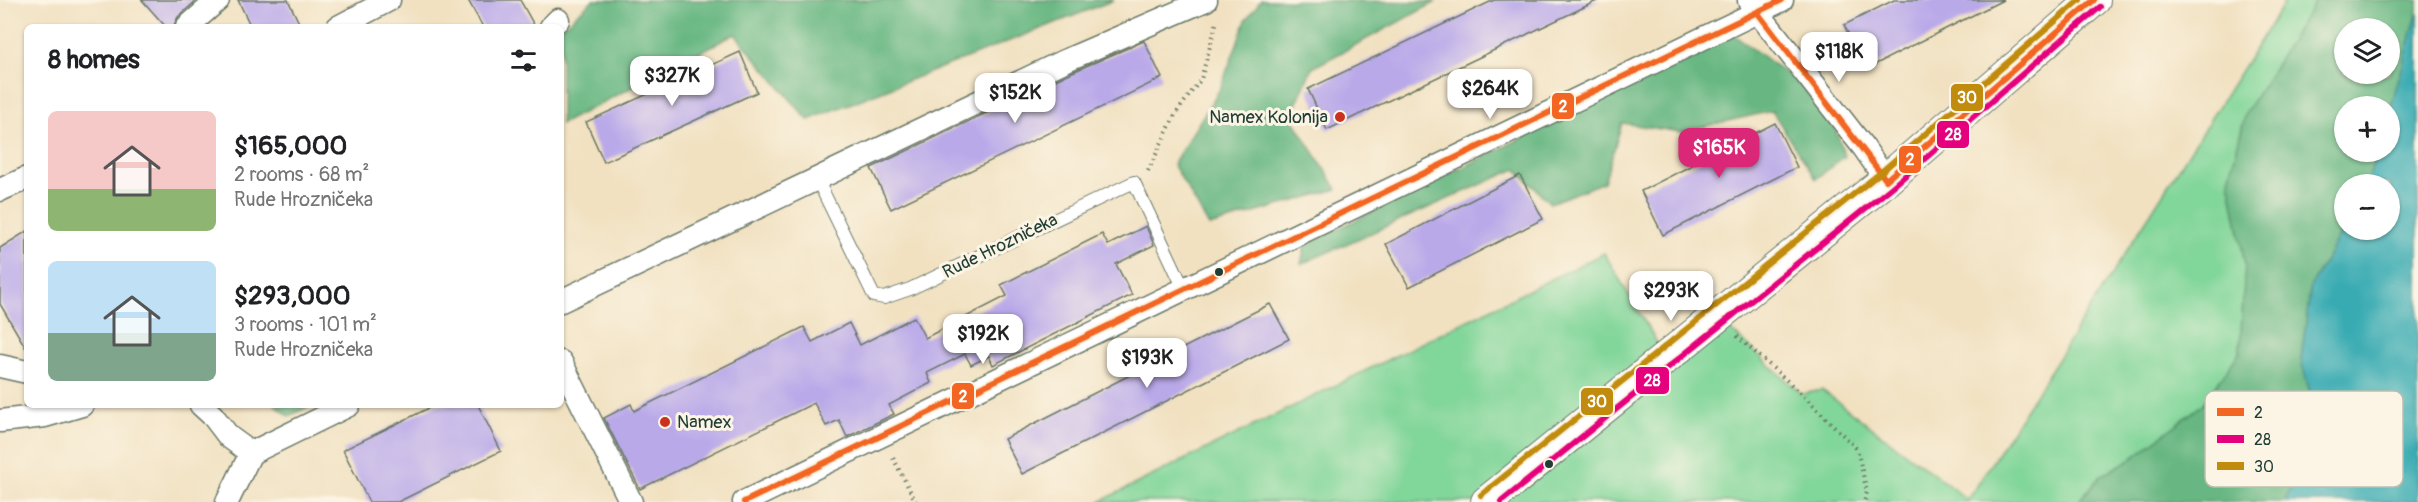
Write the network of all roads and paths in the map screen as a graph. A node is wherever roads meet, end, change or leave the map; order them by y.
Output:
1 (218, 0) edge
2 (389, 0) edge
3 (1782, 0) edge
4 (2094, 0) edge
5 (1213, 5) edge
6 (1175, 6) edge
7 (1753, 6) edge
8 (2066, 14) edge
9 (190, 24) edge
10 (344, 24) edge
11 (24, 179) edge
12 (817, 179) junction
13 (1887, 180) junction
14 (1134, 182) junction
15 (0, 190) edge
16 (1185, 291) junction
17 (564, 301) edge
18 (1716, 317) junction
19 (0, 366) edge
20 (564, 368) edge
21 (24, 371) edge
22 (72, 408) edge
23 (204, 408) edge
24 (343, 408) edge
25 (0, 421) edge
26 (882, 436) junction
27 (252, 453) junction
28 (227, 502) edge
29 (631, 502) edge
30 (744, 502) edge
31 (916, 502) edge
32 (1487, 502) edge
33 (1864, 502) edge

1 - 9 street
2 - 10 street
3 - 7 street
4 - 8 main road
5 - 6 street
5 - 14 path
6 - 12 street
7 - 13 street
7 - 16 street
8 - 13 main road
11 - 15 street
12 - 14 lane, Rude Hrozničeka
12 - 17 street
13 - 18 main road
14 - 16 lane
16 - 26 street
18 - 32 main road
18 - 33 path
19 - 21 street
20 - 29 street
22 - 25 street
23 - 27 street
24 - 27 street
26 - 30 street
26 - 31 path
27 - 28 street

